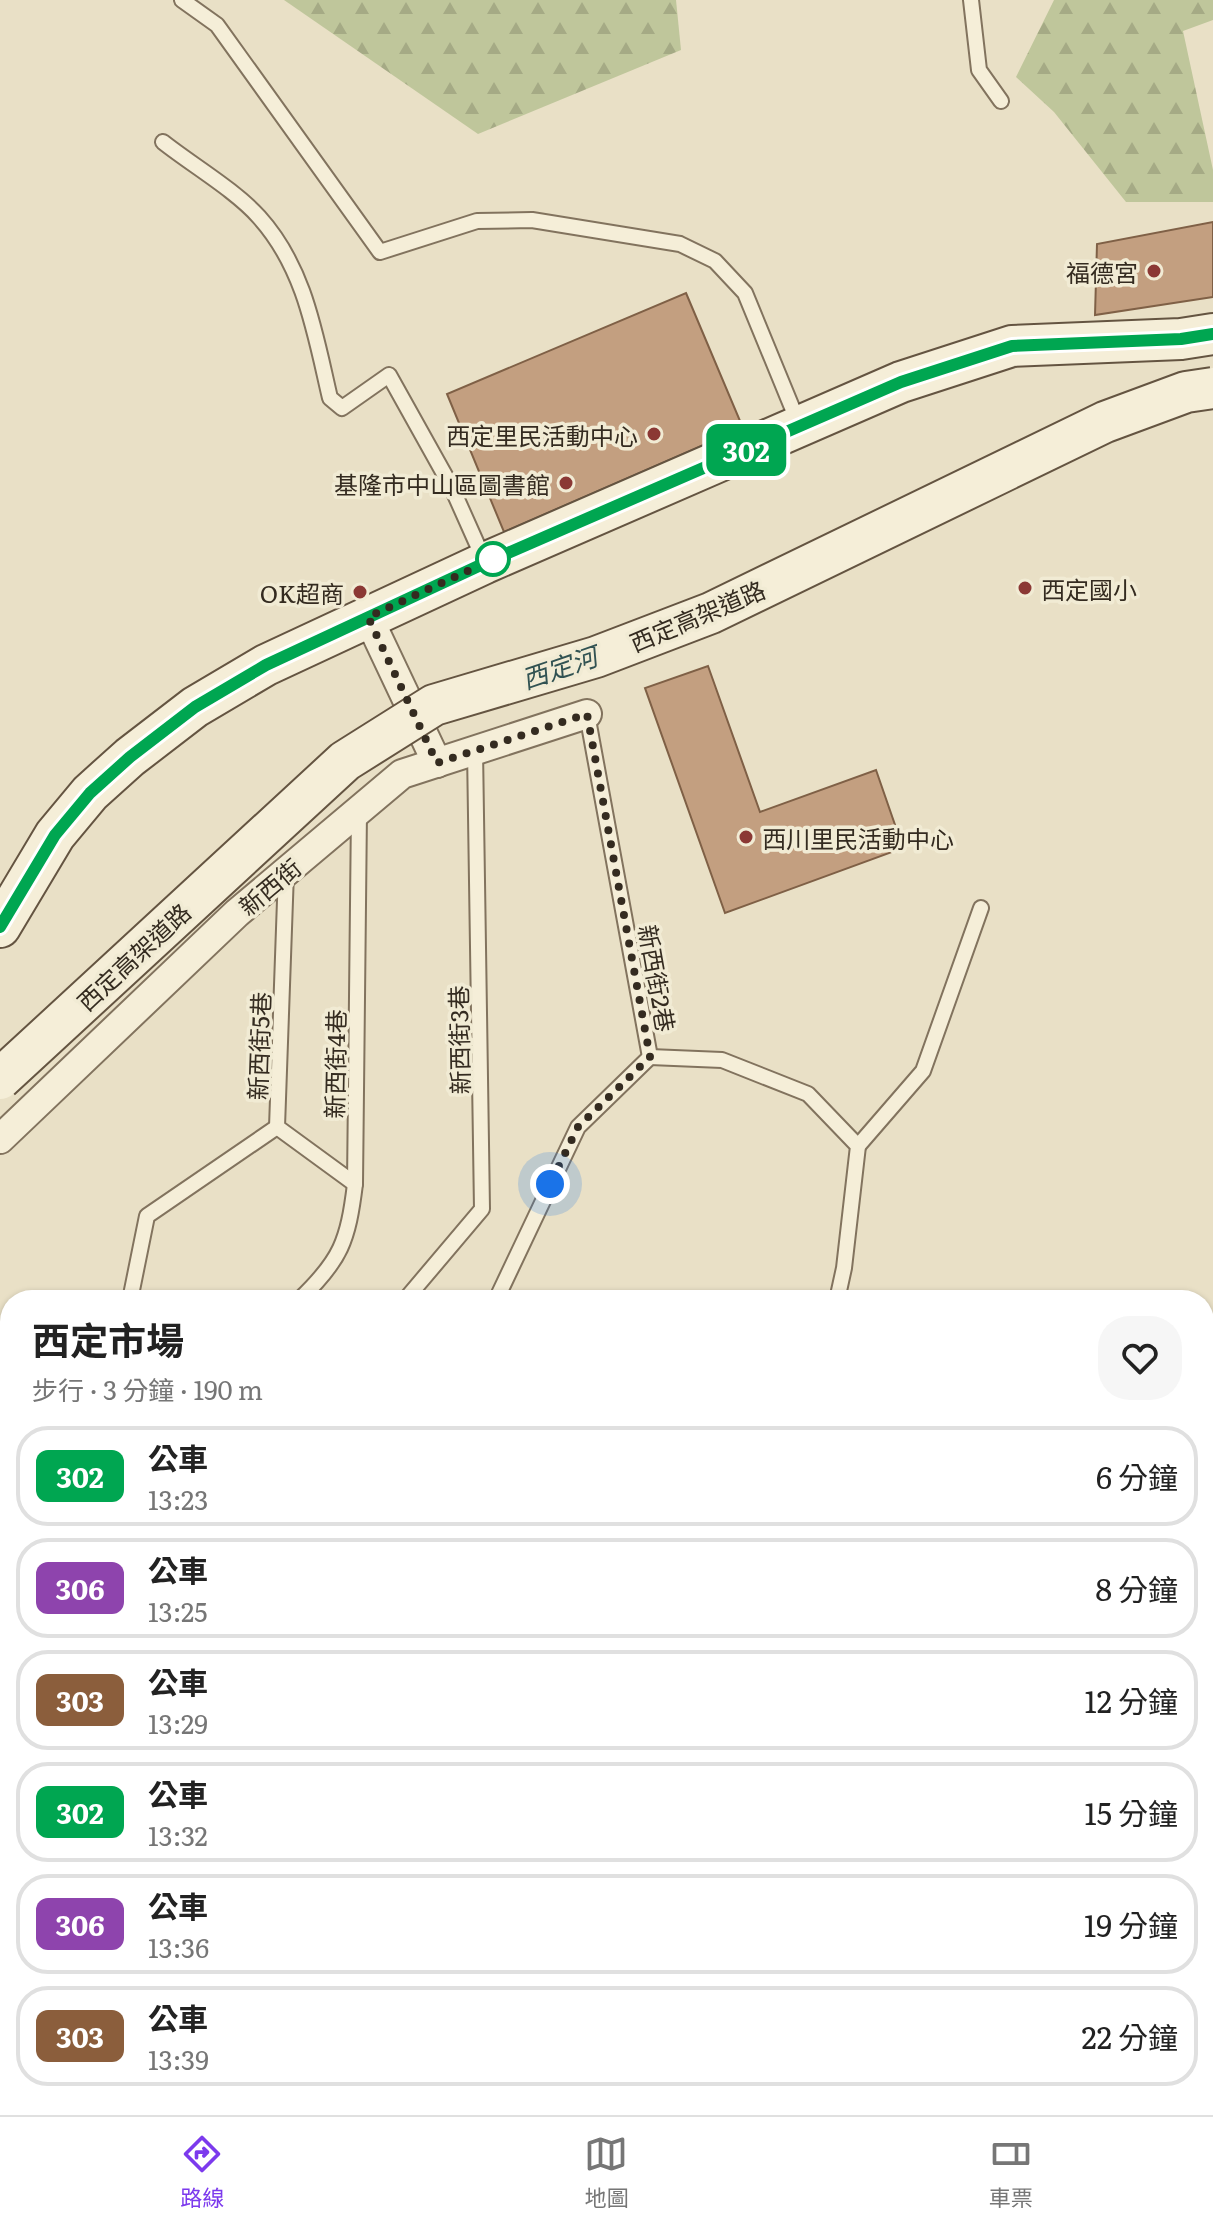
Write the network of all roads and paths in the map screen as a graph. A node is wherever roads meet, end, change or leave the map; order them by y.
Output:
1 (182, 0) edge
2 (971, 0) edge
3 (1001, 101) dead end
4 (163, 142) dead end
5 (1213, 334) edge
6 (1213, 388) edge
7 (800, 426) junction
8 (485, 563) junction
9 (368, 617) junction
10 (587, 714) joint
11 (475, 750) junction
12 (437, 763) junction
13 (359, 810) junction
14 (286, 871) junction
15 (981, 908) dead end
16 (0, 927) edge
17 (650, 1057) junction
18 (0, 1079) edge
19 (277, 1127) junction
20 (0, 1139) edge
21 (858, 1146) junction
22 (355, 1184) junction
23 (132, 1290) edge
24 (310, 1290) edge
25 (413, 1290) edge
26 (501, 1290) edge
27 (839, 1290) edge

1 - 7 lane
2 - 3 lane
4 - 8 lane
5 - 7 street
6 - 18 street, 西定高架道路, bridge
7 - 8 street
8 - 9 street
9 - 12 street
9 - 16 street
10 - 11 street, 新西街
10 - 17 lane, 新西街2巷
11 - 12 street, 新西街
11 - 25 lane, 新西街3巷
12 - 13 street, 新西街
13 - 14 street, 新西街
13 - 22 lane, 新西街4巷
14 - 19 lane, 新西街5巷
14 - 20 street, 新西街
15 - 21 lane
17 - 21 lane
17 - 26 lane, 新西街2巷
19 - 22 lane, 新西街5巷
19 - 23 lane
21 - 27 lane
22 - 24 lane, 新西街4巷

